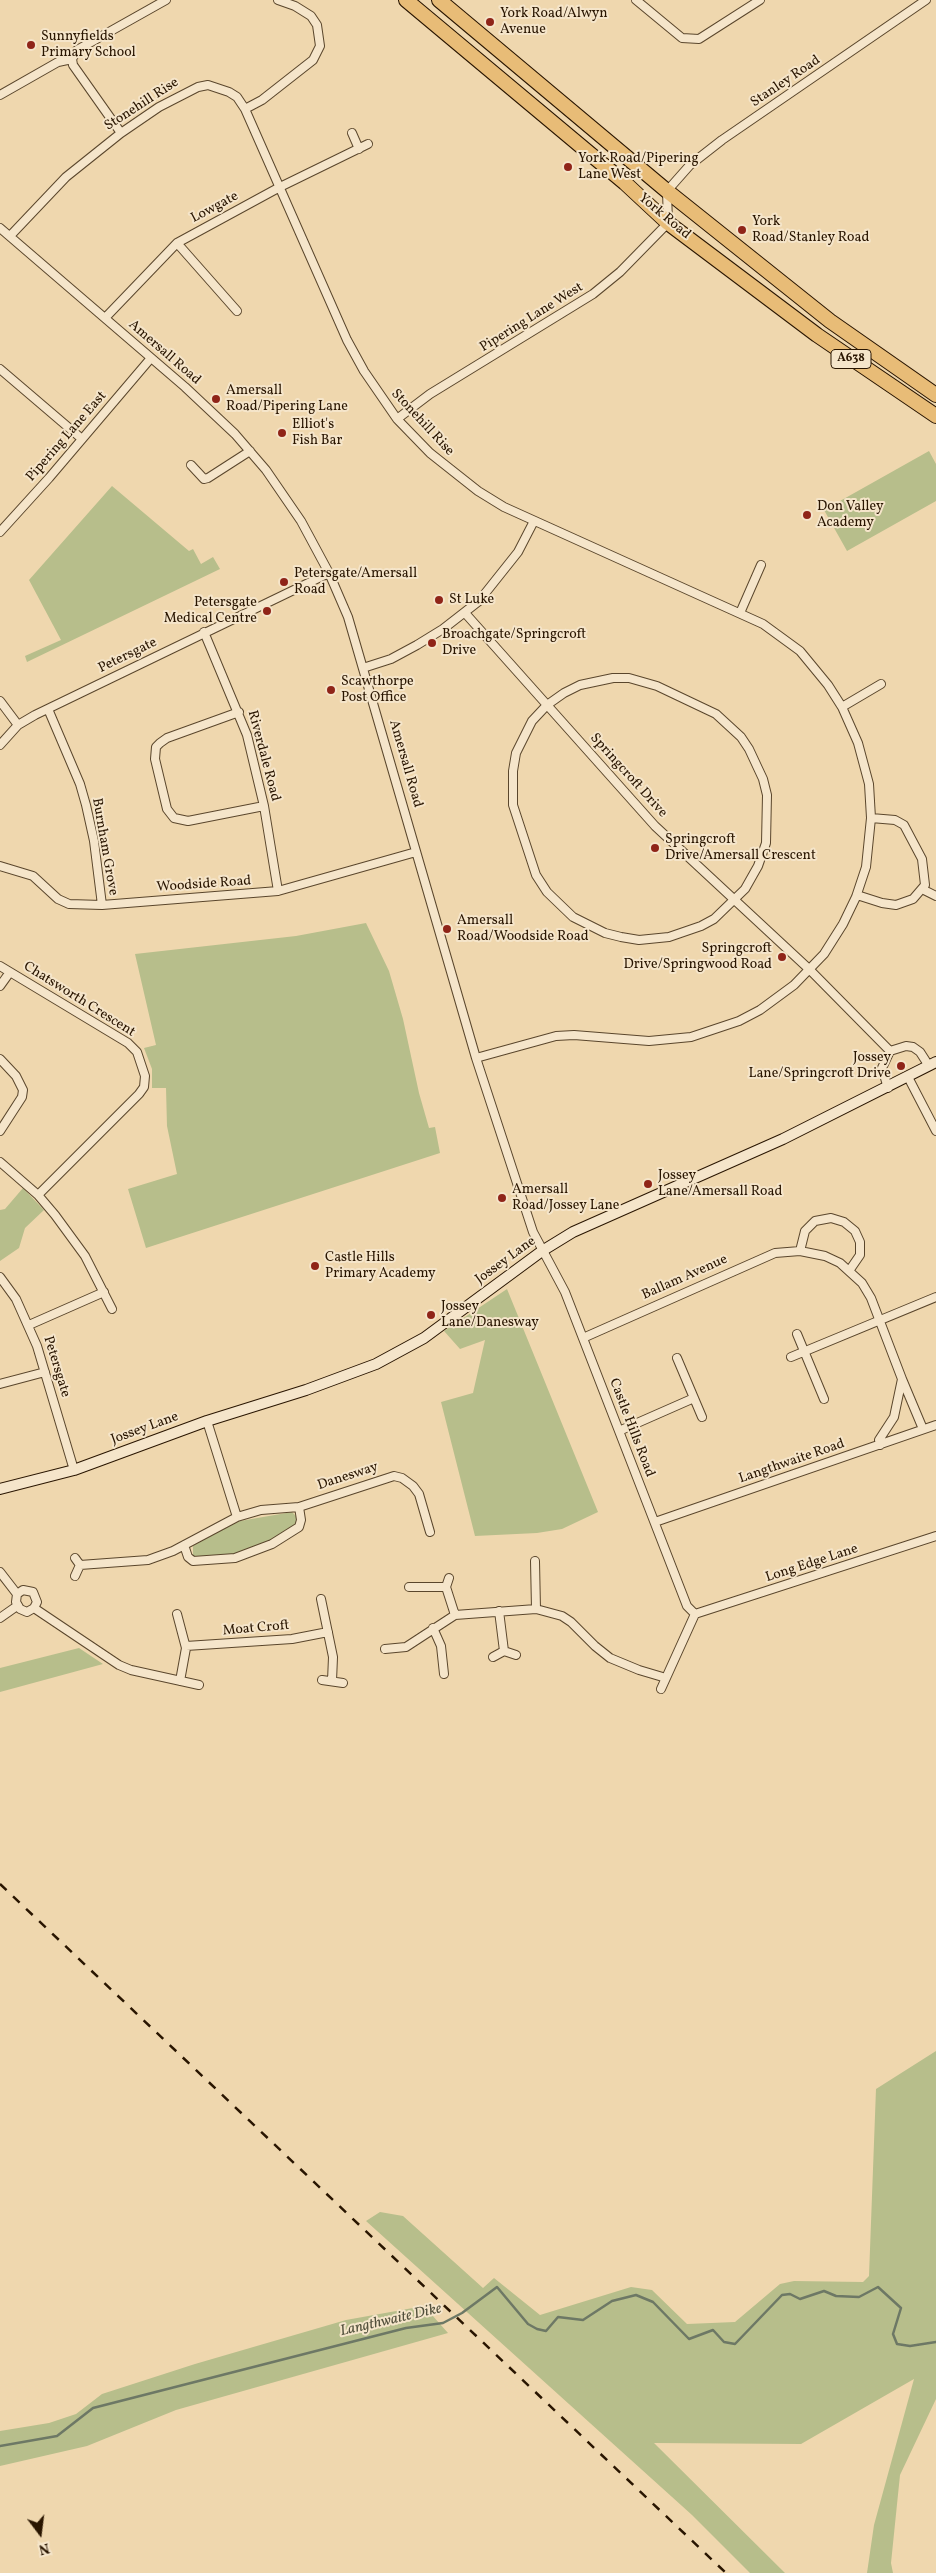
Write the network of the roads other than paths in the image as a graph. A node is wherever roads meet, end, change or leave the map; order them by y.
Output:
1 (166, 0) edge
2 (278, 0) edge
3 (406, 0) edge
4 (439, 0) edge
5 (636, 0) edge
6 (760, 0) edge
7 (926, 0) edge
8 (72, 59) junction
9 (0, 94) edge
10 (245, 109) junction
11 (121, 133) junction
12 (352, 133) dead end
13 (368, 144) dead end
14 (359, 149) junction
15 (280, 187) junction
16 (667, 192) junction
17 (668, 223) junction
18 (0, 228) edge
19 (10, 236) junction
20 (177, 242) junction
21 (237, 311) dead end
22 (105, 318) junction
23 (151, 358) junction
24 (0, 370) edge
25 (936, 395) edge
26 (936, 416) edge
27 (397, 419) junction
28 (82, 439) junction
29 (250, 451) junction
30 (191, 465) dead end
31 (534, 520) junction
32 (0, 532) edge
33 (761, 565) dead end
34 (329, 573) junction
35 (465, 613) junction
36 (740, 613) junction
37 (204, 632) junction
38 (363, 668) junction
39 (881, 684) dead end
40 (0, 701) edge
41 (548, 705) junction
42 (842, 707) junction
43 (48, 709) junction
44 (238, 712) junction
45 (18, 725) junction
46 (0, 745) edge
47 (264, 806) junction
48 (871, 818) junction
49 (416, 852) junction
50 (0, 866) edge
51 (922, 889) junction
52 (278, 891) junction
53 (857, 895) junction
54 (936, 896) edge
55 (735, 900) junction
56 (102, 905) junction
57 (0, 966) edge
58 (810, 970) junction
59 (10, 972) junction
60 (0, 986) edge
61 (890, 1051) junction
62 (476, 1058) junction
63 (0, 1059) edge
64 (932, 1064) edge
65 (908, 1077) junction
66 (888, 1088) junction
67 (0, 1131) edge
68 (936, 1131) edge
69 (0, 1162) edge
70 (38, 1195) junction
71 (800, 1251) junction
72 (542, 1252) junction
73 (850, 1271) junction
74 (0, 1276) edge
75 (104, 1292) junction
76 (936, 1297) edge
77 (112, 1309) dead end
78 (880, 1320) junction
79 (29, 1326) junction
80 (797, 1334) dead end
81 (583, 1338) junction
82 (805, 1351) junction
83 (791, 1357) dead end
84 (677, 1358) dead end
85 (46, 1372) junction
86 (902, 1379) junction
87 (0, 1384) edge
88 (694, 1398) junction
89 (824, 1399) dead end
90 (702, 1417) dead end
91 (206, 1421) junction
92 (936, 1424) edge
93 (923, 1429) junction
94 (618, 1431) junction
95 (880, 1445) junction
96 (74, 1470) junction
97 (0, 1489) edge
98 (299, 1507) junction
99 (237, 1517) junction
100 (655, 1522) junction
101 (430, 1532) dead end
102 (936, 1536) edge
103 (184, 1545) junction
104 (535, 1561) dead end
105 (0, 1572) edge
106 (75, 1576) dead end
107 (449, 1578) dead end
108 (408, 1587) dead end
109 (446, 1587) junction
110 (17, 1594) junction
111 (322, 1599) dead end
112 (17, 1606) junction
113 (34, 1608) junction
114 (536, 1609) junction
115 (500, 1611) junction
116 (177, 1614) dead end
117 (695, 1614) junction
118 (455, 1615) junction
119 (0, 1618) edge
120 (433, 1628) junction
121 (328, 1632) junction
122 (186, 1646) junction
123 (385, 1649) dead end
124 (504, 1651) junction
125 (516, 1655) dead end
126 (492, 1657) dead end
127 (444, 1674) dead end
128 (666, 1678) junction
129 (180, 1680) junction
130 (322, 1680) dead end
131 (332, 1681) junction
132 (343, 1682) dead end
133 (199, 1685) dead end
134 (661, 1690) dead end

1 - 8 street
2 - 10 street
3 - 17 highway, York Road / A638
4 - 16 highway, York Road / A638
5 - 6 street
7 - 16 street, Stanley Road
8 - 9 street
8 - 11 street
10 - 11 street, Stonehill Rise
10 - 15 street, Stonehill Rise
11 - 19 street, Stonehill Rise
12 - 14 street
13 - 14 street, Lowgate
14 - 15 street, Lowgate
15 - 20 street, Lowgate
15 - 27 street, Stonehill Rise
16 - 17 street
16 - 25 highway, York Road / A638
17 - 26 highway, York Road / A638
17 - 27 street, Pipering Lane West
18 - 19 street, Amersall Road
19 - 22 street, Amersall Road
20 - 21 street
20 - 22 street, Lowgate
22 - 23 street, Amersall Road
23 - 28 street, Pipering Lane East
23 - 29 street, Amersall Road
24 - 28 street
27 - 31 street, Stonehill Rise
28 - 32 street, Pipering Lane East
29 - 30 street
29 - 34 street, Amersall Road
31 - 35 street
31 - 36 street, Stonehill Rise
33 - 36 street
34 - 37 street, Petersgate
34 - 38 street, Amersall Road
35 - 38 street
35 - 41 street, Springcroft Drive
36 - 42 street, Stonehill Rise
37 - 43 street, Petersgate
37 - 44 street, Riverdale Road
38 - 49 street, Amersall Road
39 - 42 street
40 - 45 street
41 - 55 street, Springcroft Drive
41 - 55 street
41 - 55 street
42 - 48 street, Stonehill Rise
43 - 45 street, Petersgate
43 - 56 street, Burnham Grove
44 - 47 street, Riverdale Road
44 - 47 street
45 - 46 street, Petersgate
47 - 52 street, Riverdale Road
48 - 51 street
48 - 53 street, Stonehill Rise
49 - 52 street, Woodside Road
49 - 62 street, Amersall Road
50 - 56 street, Woodside Road
51 - 53 street
51 - 54 street
52 - 56 street, Woodside Road
53 - 58 street, Stonehill Rise
55 - 58 street, Springcroft Drive
57 - 59 street, Chatsworth Crescent
58 - 61 street, Springcroft Drive
58 - 62 street, Stonehill Rise
59 - 60 street
59 - 70 street, Chatsworth Crescent
61 - 64 street
61 - 66 street
62 - 72 street, Amersall Road
63 - 67 street
64 - 65 street, Jossey Lane
65 - 66 street, Jossey Lane
65 - 68 street
66 - 72 street, Jossey Lane
69 - 70 street
70 - 75 street
71 - 73 street, Ballam Avenue
71 - 73 street
71 - 81 street, Ballam Avenue
72 - 81 street, Castle Hills Road
72 - 91 street, Jossey Lane
73 - 78 street, Ballam Avenue
74 - 79 street, Petersgate
75 - 77 street
75 - 79 street
76 - 78 street
78 - 82 street
78 - 86 street, Ballam Avenue
79 - 85 street, Petersgate
80 - 82 street
81 - 94 street, Castle Hills Road
82 - 83 street
82 - 89 street
84 - 88 street
85 - 87 street
85 - 96 street, Petersgate
86 - 93 street, Ballam Avenue
86 - 95 street
88 - 90 street
88 - 94 street
91 - 96 street, Jossey Lane
91 - 99 street
92 - 93 street, Langthwaite Road
93 - 95 street, Langthwaite Road
94 - 100 street, Castle Hills Road
95 - 100 street, Langthwaite Road
96 - 97 street, Jossey Lane
98 - 99 street, Danesway
98 - 101 street, Danesway
98 - 103 street
99 - 103 street, Danesway
100 - 117 street, Castle Hills Road
102 - 117 street, Long Edge Lane
103 - 106 street, Danesway
104 - 114 street
105 - 110 street
107 - 109 street
108 - 109 street
109 - 118 street
110 - 112 street
110 - 113 street
111 - 121 street
112 - 113 street
112 - 119 street
113 - 129 street
114 - 115 street
114 - 128 street
115 - 118 street
115 - 124 street
116 - 122 street
117 - 128 street
118 - 120 street
120 - 123 street
120 - 127 street
121 - 122 street, Moat Croft
121 - 131 street
122 - 129 street
124 - 125 street
124 - 126 street
128 - 134 street
129 - 133 street
130 - 131 street
131 - 132 street

